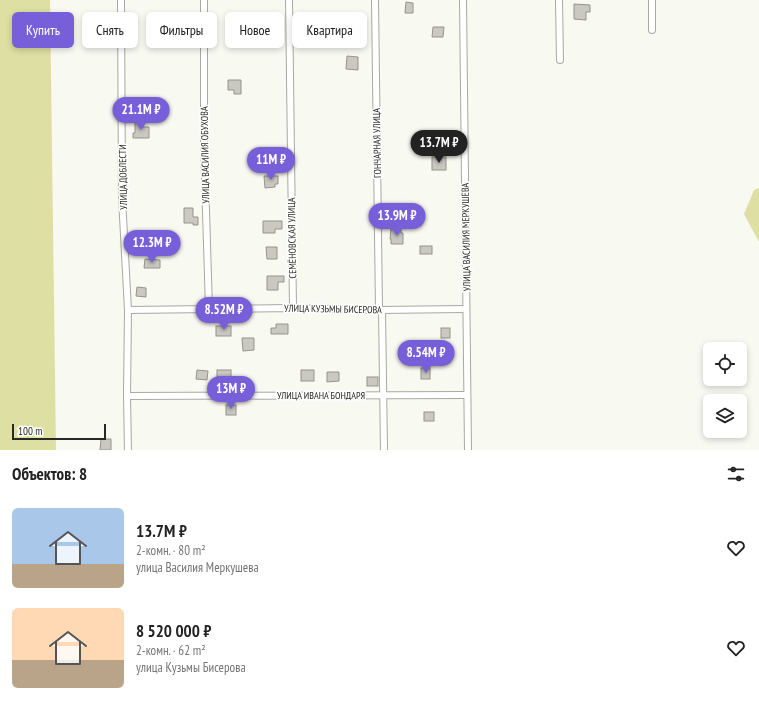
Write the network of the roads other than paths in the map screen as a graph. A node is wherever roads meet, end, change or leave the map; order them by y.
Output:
1 (121, 0) edge
2 (204, 0) edge
3 (289, 0) edge
4 (375, 0) edge
5 (463, 0) edge
6 (559, 0) edge
7 (652, 0) edge
8 (652, 30) dead end
9 (560, 60) dead end
10 (293, 308) junction
11 (210, 309) junction
12 (466, 309) junction
13 (128, 310) junction
14 (381, 310) junction
15 (384, 395) junction
16 (467, 395) junction
17 (127, 396) junction
18 (128, 450) edge
19 (384, 450) edge
20 (468, 450) edge

1 - 13 street, УЛИЦА ДОБЛЕСТИ
2 - 11 street, УЛИЦА ВАСИЛИЯ ОБУХОВА
3 - 10 street, СЕМЁНОВСКАЯ УЛИЦА
4 - 14 street, ГОНЧАРНАЯ УЛИЦА
5 - 12 street, УЛИЦА ВАСИЛИЯ МЕРКУШЕВА
6 - 9 street
7 - 8 street
10 - 11 street, УЛИЦА КУЗЬМЫ БИСЕРОВА
10 - 14 street, УЛИЦА КУЗЬМЫ БИСЕРОВА
11 - 13 street, УЛИЦА КУЗЬМЫ БИСЕРОВА
12 - 14 street, УЛИЦА КУЗЬМЫ БИСЕРОВА
12 - 16 street, УЛИЦА ВАСИЛИЯ МЕРКУШЕВА
13 - 17 street, УЛИЦА ДОБЛЕСТИ
14 - 15 street, ГОНЧАРНАЯ УЛИЦА
15 - 16 street, УЛИЦА ИВАНА БОНДАРЯ
15 - 17 street, УЛИЦА ИВАНА БОНДАРЯ
15 - 19 street, ГОНЧАРНАЯ УЛИЦА
16 - 20 street, УЛИЦА ВАСИЛИЯ МЕРКУШЕВА
17 - 18 street, УЛИЦА ДОБЛЕСТИ

